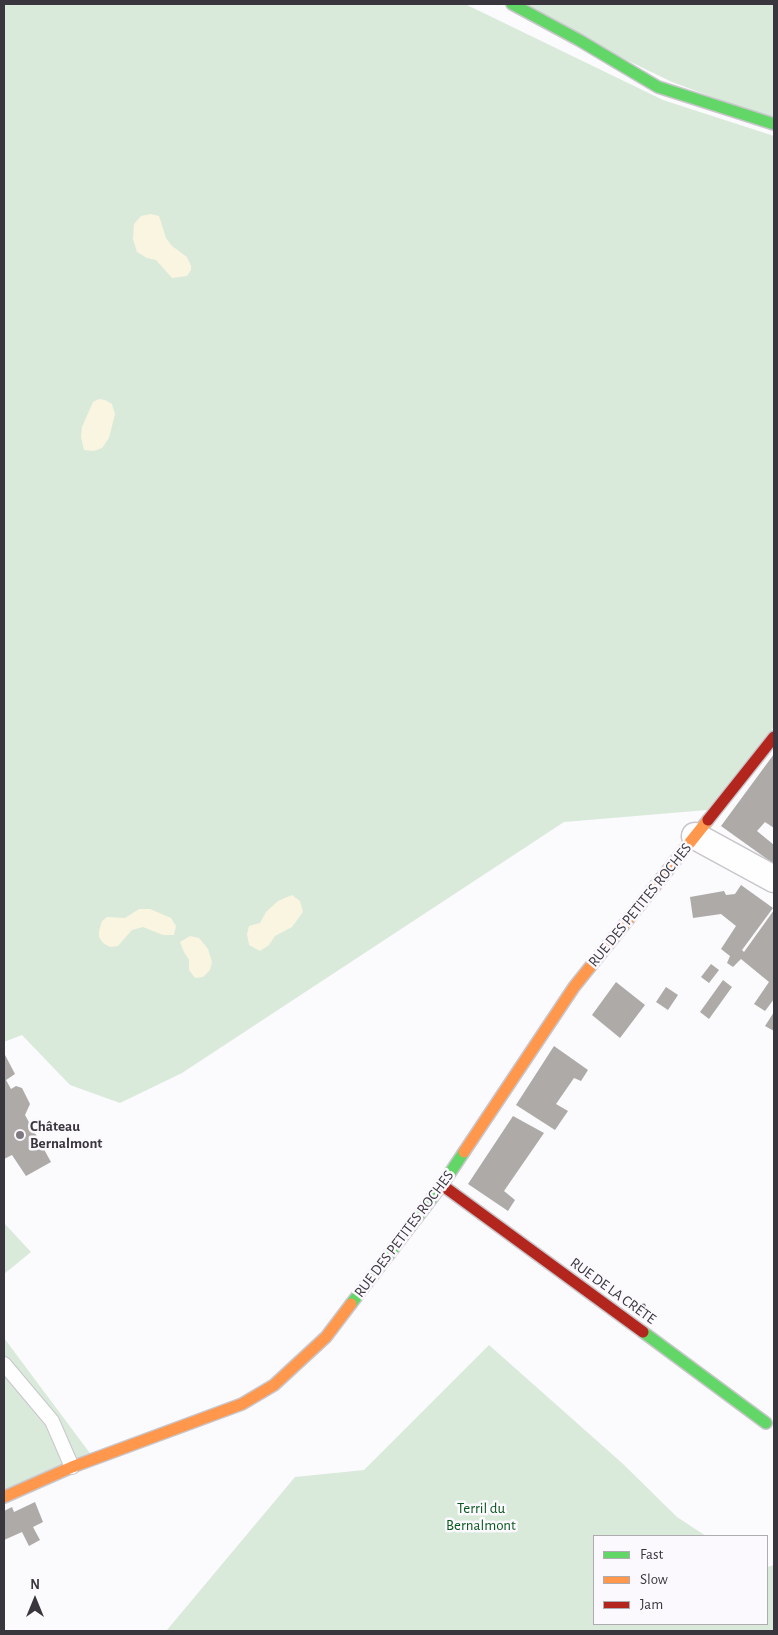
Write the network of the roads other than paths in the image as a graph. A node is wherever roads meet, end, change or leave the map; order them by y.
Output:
1 (512, 4) edge
2 (774, 124) edge
3 (774, 737) edge
4 (695, 836) junction
5 (774, 879) edge
6 (442, 1185) junction
7 (4, 1364) edge
8 (766, 1423) dead end
9 (72, 1467) junction
10 (4, 1497) edge

1 - 2 street
3 - 4 street, RUE DES PETITES ROCHES
4 - 5 street, RUE DES PETITES ROCHES
4 - 6 street, RUE DES PETITES ROCHES
6 - 8 street, RUE DE LA CRÊTE
6 - 9 street, RUE DES PETITES ROCHES
7 - 9 lane
9 - 10 street, RUE DES PETITES ROCHES

